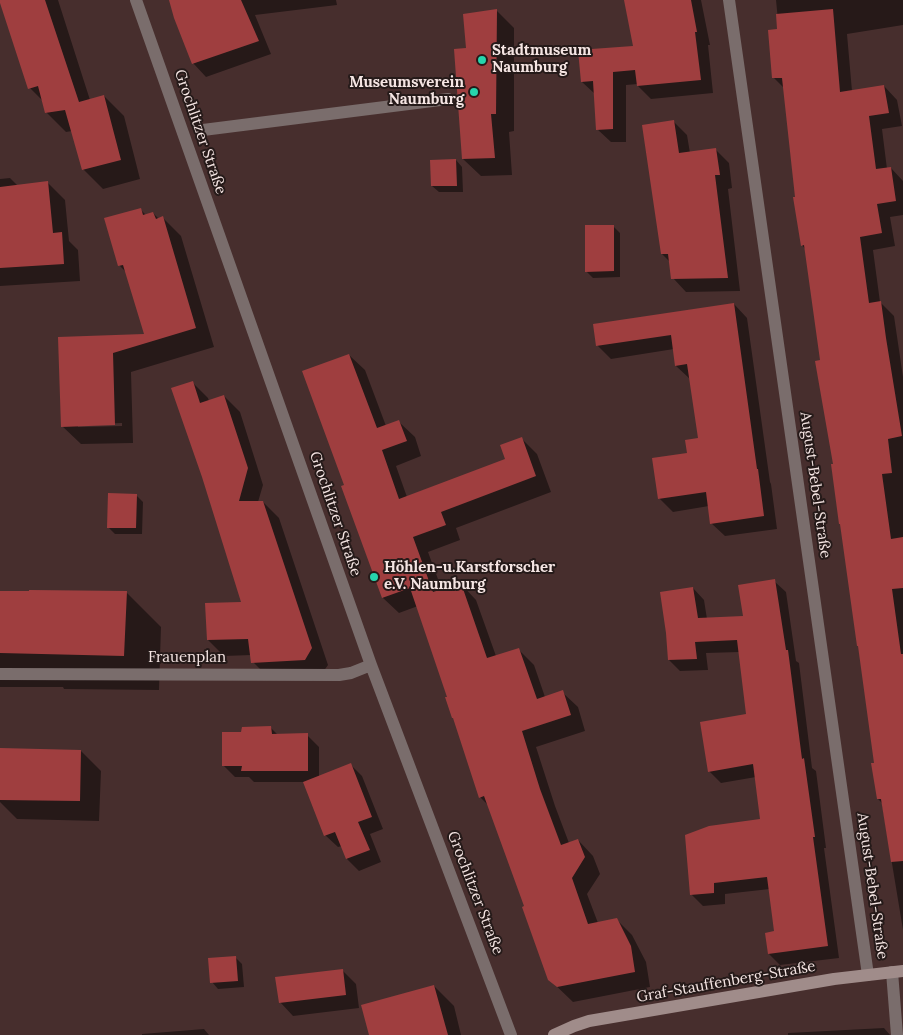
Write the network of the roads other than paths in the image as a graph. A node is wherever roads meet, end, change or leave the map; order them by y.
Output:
1 (136, 0) edge
2 (728, 0) edge
3 (448, 99) dead end
4 (203, 130) dead end
5 (371, 665) junction
6 (0, 674) edge
7 (898, 971) edge
8 (868, 975) junction
9 (555, 1034) edge
10 (511, 1035) edge
11 (897, 1035) edge

1 - 5 street, Grochlitzer Straße
2 - 8 street, August-Bebel-Straße
3 - 4 street
5 - 6 street, Frauenplan
5 - 10 street, Grochlitzer Straße
7 - 8 main road, Graf-Stauffenberg-Straße
7 - 11 street
8 - 9 main road, Graf-Stauffenberg-Straße

